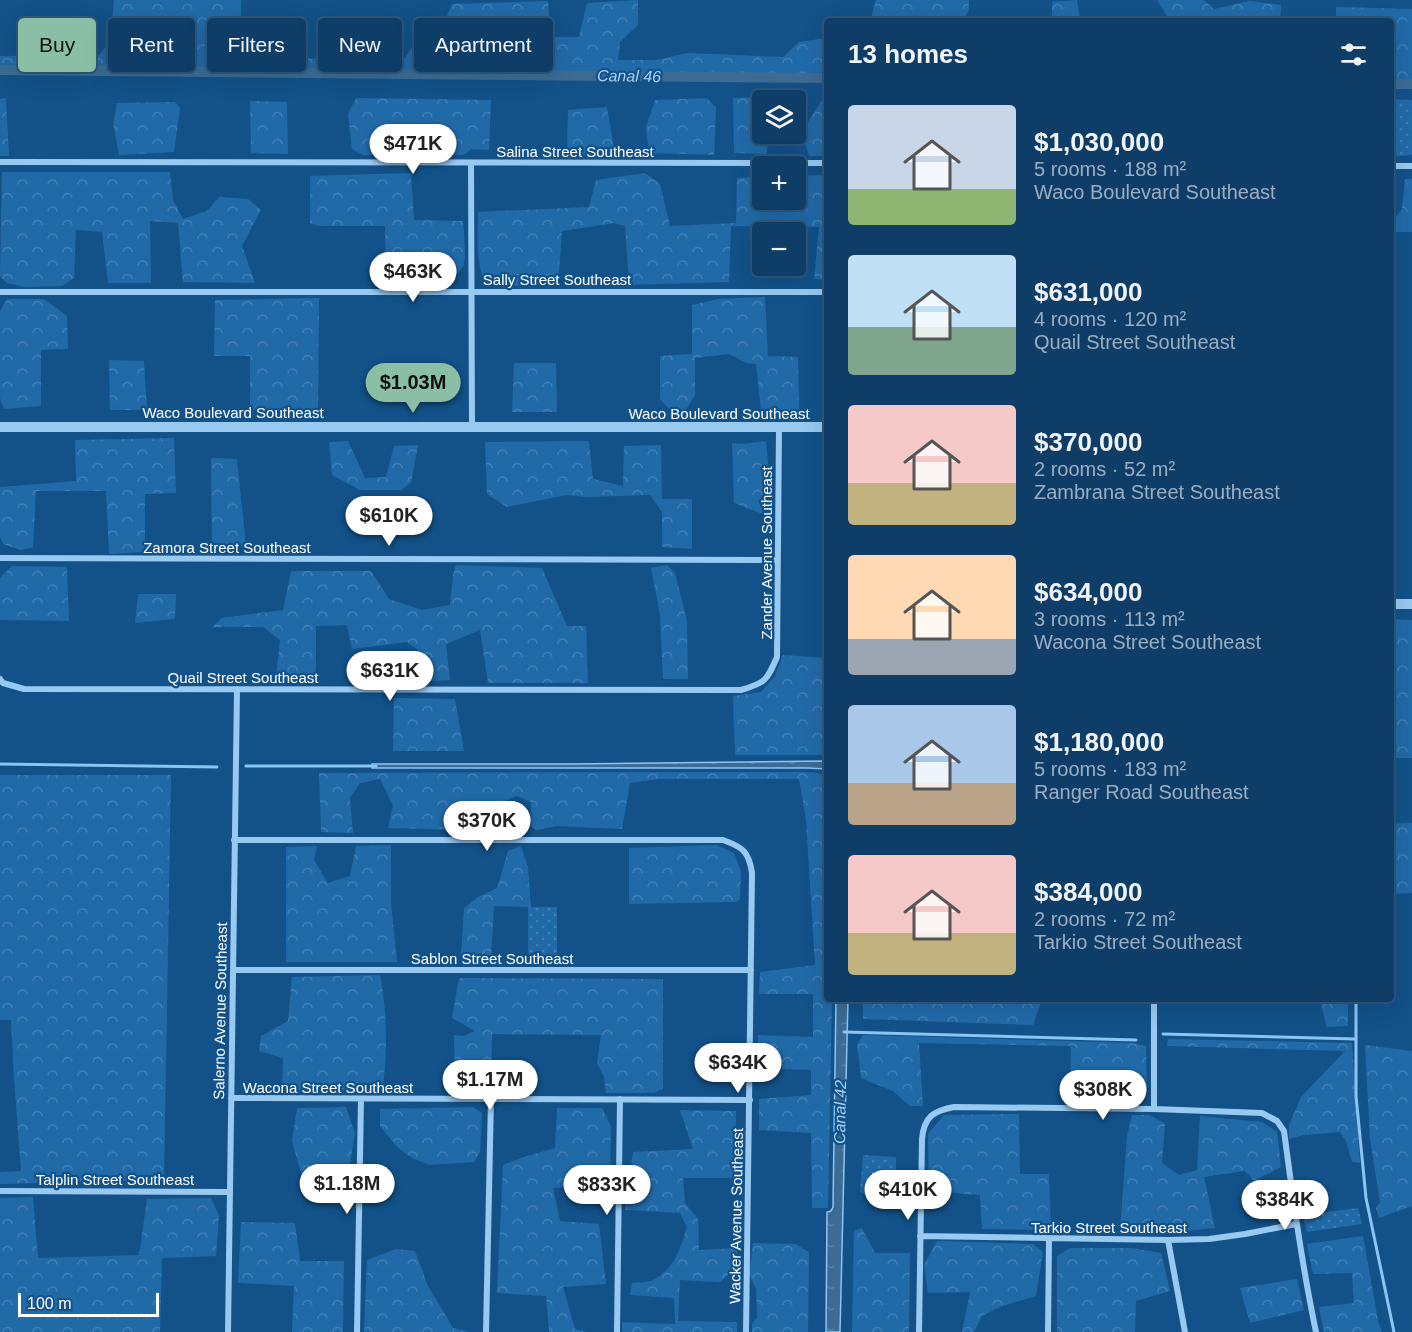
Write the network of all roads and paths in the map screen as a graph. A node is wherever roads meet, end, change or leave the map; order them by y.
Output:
1 (0, 162) edge
2 (471, 163) junction
3 (824, 163) edge
4 (1394, 166) edge
5 (1412, 166) edge
6 (0, 291) edge
7 (471, 291) junction
8 (824, 292) edge
9 (0, 427) edge
10 (824, 427) edge
11 (472, 428) junction
12 (779, 428) junction
13 (0, 558) edge
14 (778, 560) junction
15 (1394, 604) edge
16 (1412, 604) edge
17 (769, 676) joint
18 (2, 681) edge
19 (237, 689) junction
20 (234, 840) junction
21 (233, 970) junction
22 (751, 970) junction
23 (1154, 1002) edge
24 (231, 1098) junction
25 (361, 1099) junction
26 (491, 1100) junction
27 (620, 1100) junction
28 (750, 1100) junction
29 (1154, 1109) junction
30 (0, 1191) edge
31 (230, 1192) junction
32 (1296, 1224) junction
33 (920, 1236) junction
34 (1049, 1239) junction
35 (1168, 1240) junction
36 (228, 1332) edge
37 (357, 1332) edge
38 (486, 1332) edge
39 (617, 1332) edge
40 (746, 1332) edge
41 (919, 1332) edge
42 (1048, 1332) edge
43 (1185, 1332) edge
44 (1316, 1332) edge

1 - 2 street, Salina Street Southeast
2 - 3 street, Salina Street Southeast
2 - 7 street
4 - 5 street
6 - 7 street, Sally Street Southeast
7 - 8 street, Sally Street Southeast
7 - 11 street
9 - 11 street, Waco Boulevard Southeast
10 - 12 street, Waco Boulevard Southeast
11 - 12 street, Waco Boulevard Southeast
12 - 14 street, Zander Avenue Southeast
13 - 14 street, Zamora Street Southeast
14 - 17 street, Zander Avenue Southeast
15 - 16 street
17 - 19 street, Quail Street Southeast
18 - 19 street, Quail Street Southeast
19 - 20 street, Salerno Avenue Southeast
20 - 21 street, Salerno Avenue Southeast
20 - 22 street, Wacker Avenue Southeast
21 - 22 street, Sablon Street Southeast
21 - 24 street, Salerno Avenue Southeast
22 - 28 street, Wacker Avenue Southeast
23 - 29 street
24 - 25 street, Wacona Street Southeast
24 - 31 street, Salerno Avenue Southeast
25 - 26 street, Wacona Street Southeast
25 - 37 street
26 - 27 street, Wacona Street Southeast
26 - 38 street
27 - 28 street, Wacona Street Southeast
27 - 39 street
28 - 40 street, Wacker Avenue Southeast
29 - 32 street
29 - 33 street
30 - 31 street, Talplin Street Southeast
31 - 36 street, Salerno Avenue Southeast
32 - 35 street, Tarkio Street Southeast
32 - 44 street
33 - 34 street, Tarkio Street Southeast
33 - 41 street
34 - 35 street, Tarkio Street Southeast
34 - 42 street
35 - 43 street

